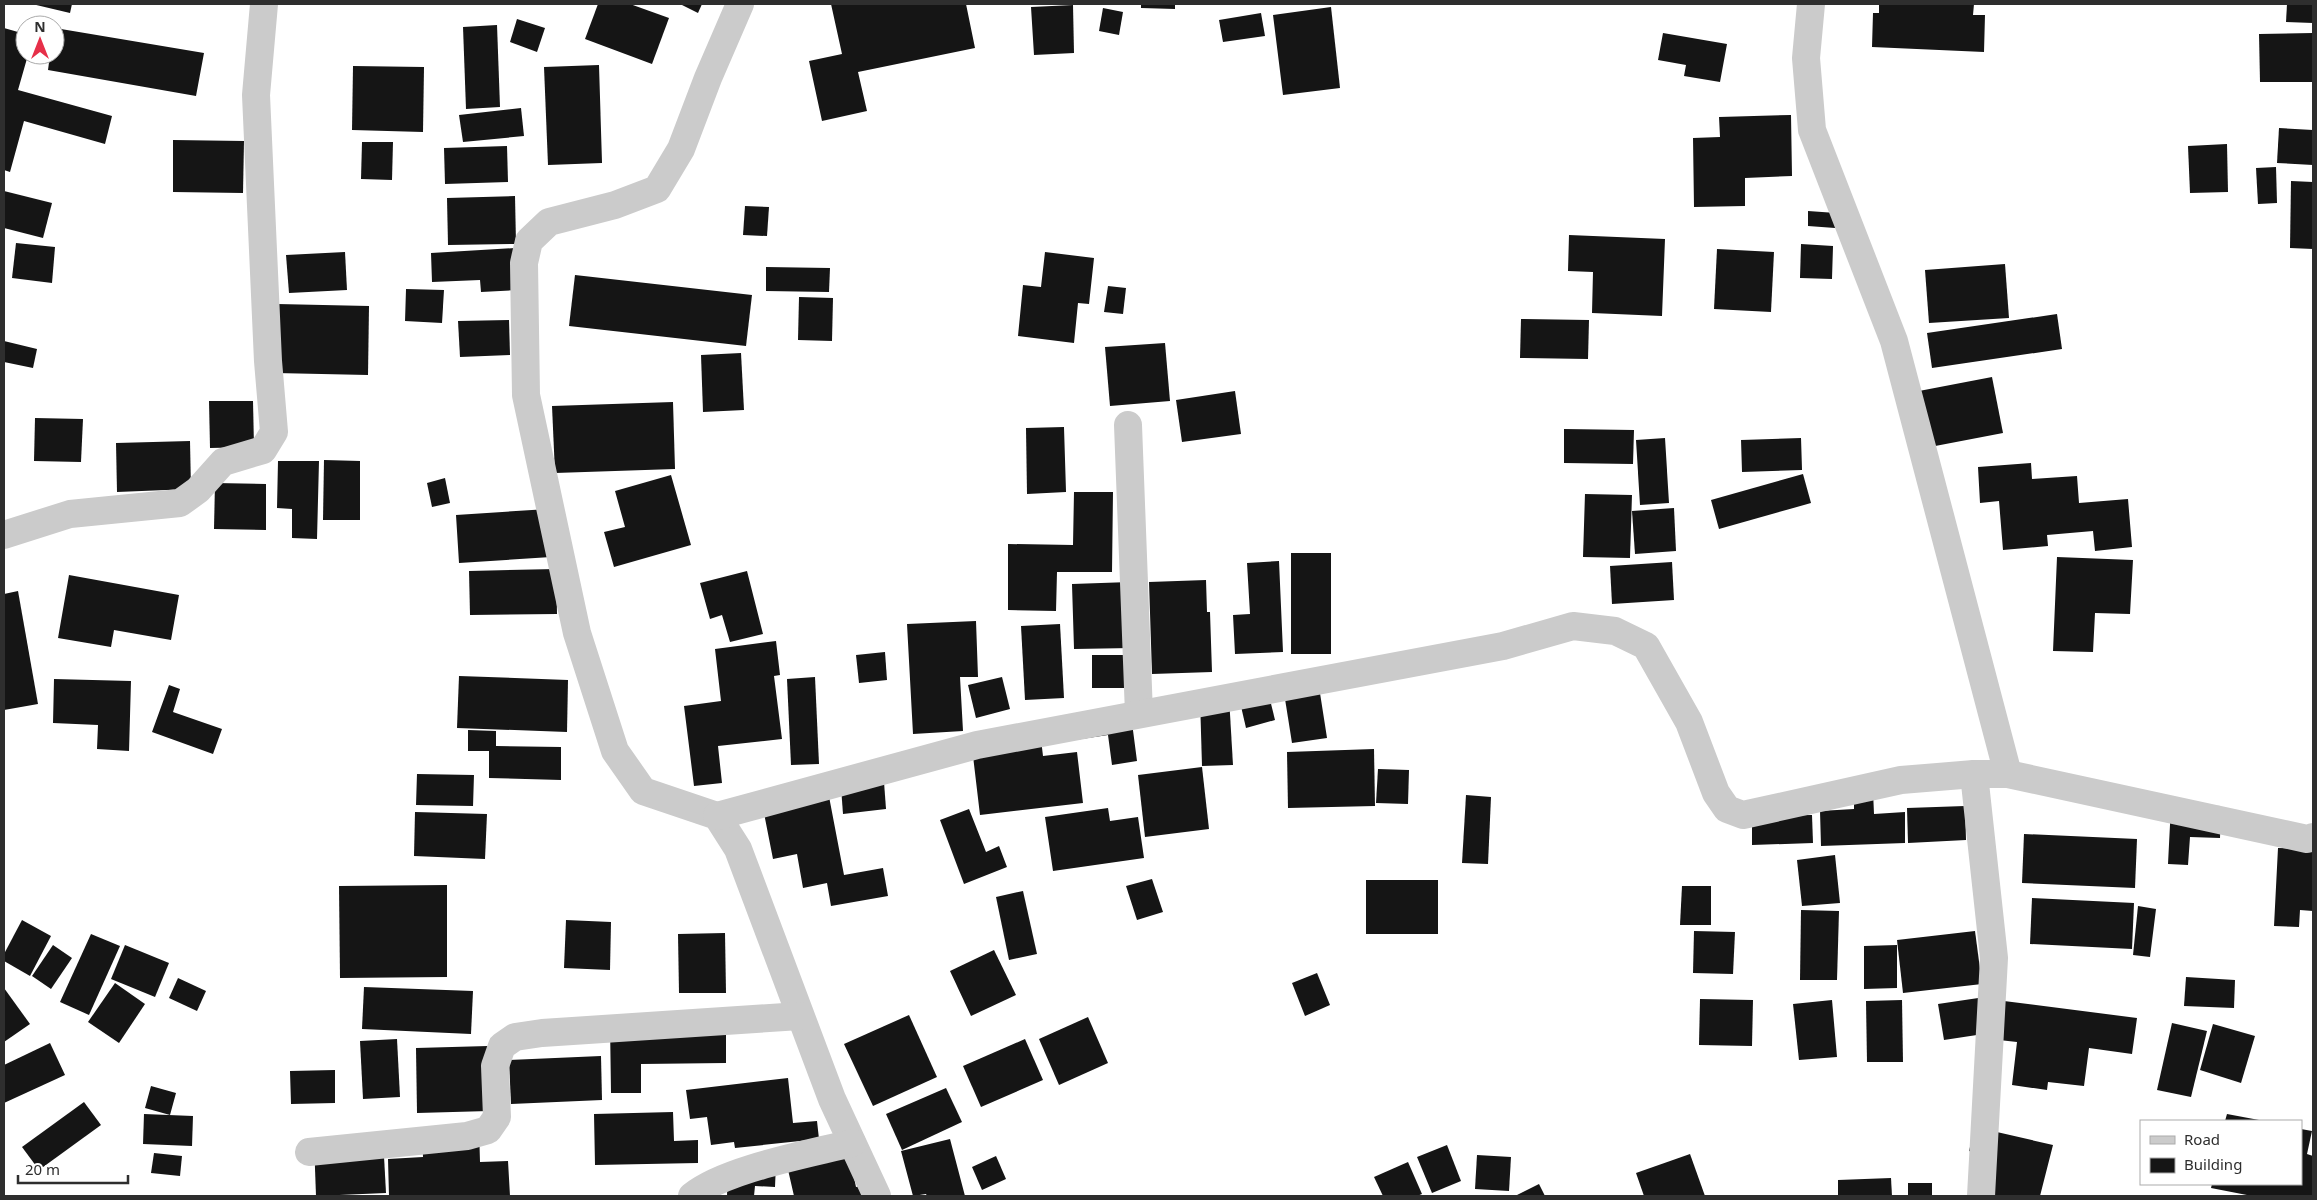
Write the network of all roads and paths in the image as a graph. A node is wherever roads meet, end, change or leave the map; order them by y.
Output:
1 (264, 4) edge
2 (740, 4) edge
3 (1811, 4) edge
4 (1128, 425) dead end
5 (4, 535) edge
6 (1140, 714) junction
7 (1974, 774) junction
8 (2008, 774) junction
9 (717, 816) junction
10 (2313, 837) edge
11 (800, 1016) junction
12 (852, 1143) junction
13 (309, 1152) dead end
14 (692, 1196) edge
15 (877, 1196) edge
16 (1981, 1196) edge

1 - 5 street
2 - 9 street
3 - 8 street
4 - 6 street
6 - 7 street
6 - 9 street
7 - 8 street
7 - 16 street
8 - 10 street
9 - 11 street
11 - 12 street
11 - 13 street
12 - 14 street
12 - 15 street

